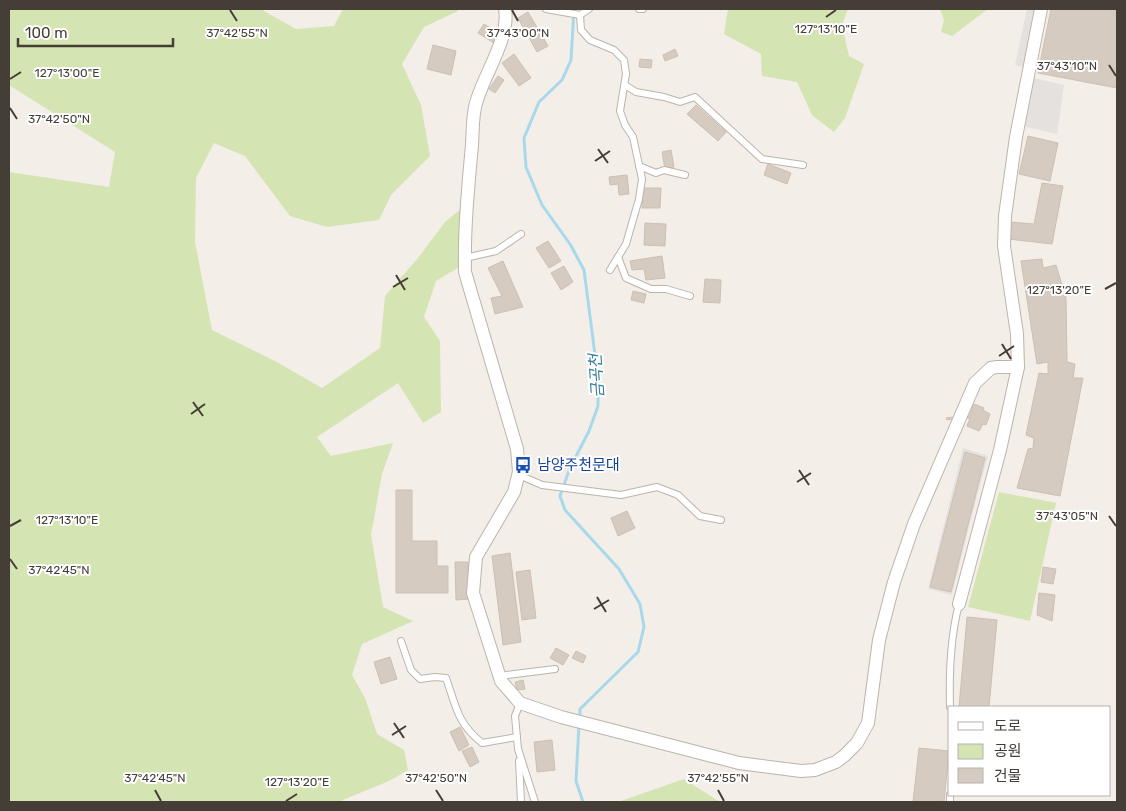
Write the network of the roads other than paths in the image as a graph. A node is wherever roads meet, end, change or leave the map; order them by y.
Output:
1 (505, 9) edge
2 (546, 9) edge
3 (590, 9) edge
4 (639, 9) edge
5 (644, 9) edge
6 (1041, 9) edge
7 (580, 15) junction
8 (625, 84) junction
9 (803, 165) dead end
10 (639, 166) junction
11 (685, 175) dead end
12 (521, 234) dead end
13 (618, 257) junction
14 (465, 258) junction
15 (610, 270) dead end
16 (690, 296) dead end
17 (998, 367) junction
18 (1018, 367) junction
19 (1015, 381) junction
20 (518, 475) junction
21 (721, 520) dead end
22 (959, 604) joint
23 (401, 641) dead end
24 (555, 669) dead end
25 (499, 676) junction
26 (520, 703) junction
27 (950, 706) edge
28 (517, 737) junction
29 (518, 749) junction
30 (522, 802) edge
31 (534, 802) edge

1 - 14 street
2 - 7 lane
3 - 7 lane
4 - 5 lane
6 - 18 street
7 - 8 lane
8 - 9 lane
8 - 10 lane
10 - 11 lane
10 - 13 lane
12 - 14 lane
13 - 15 lane
13 - 16 lane
14 - 20 street
17 - 18 street
17 - 19 lane
17 - 26 street
18 - 19 street
19 - 22 street
20 - 21 lane
20 - 25 street
22 - 27 lane
23 - 28 lane
24 - 25 lane
25 - 26 street
26 - 28 lane
28 - 29 lane
29 - 30 lane
29 - 31 lane

